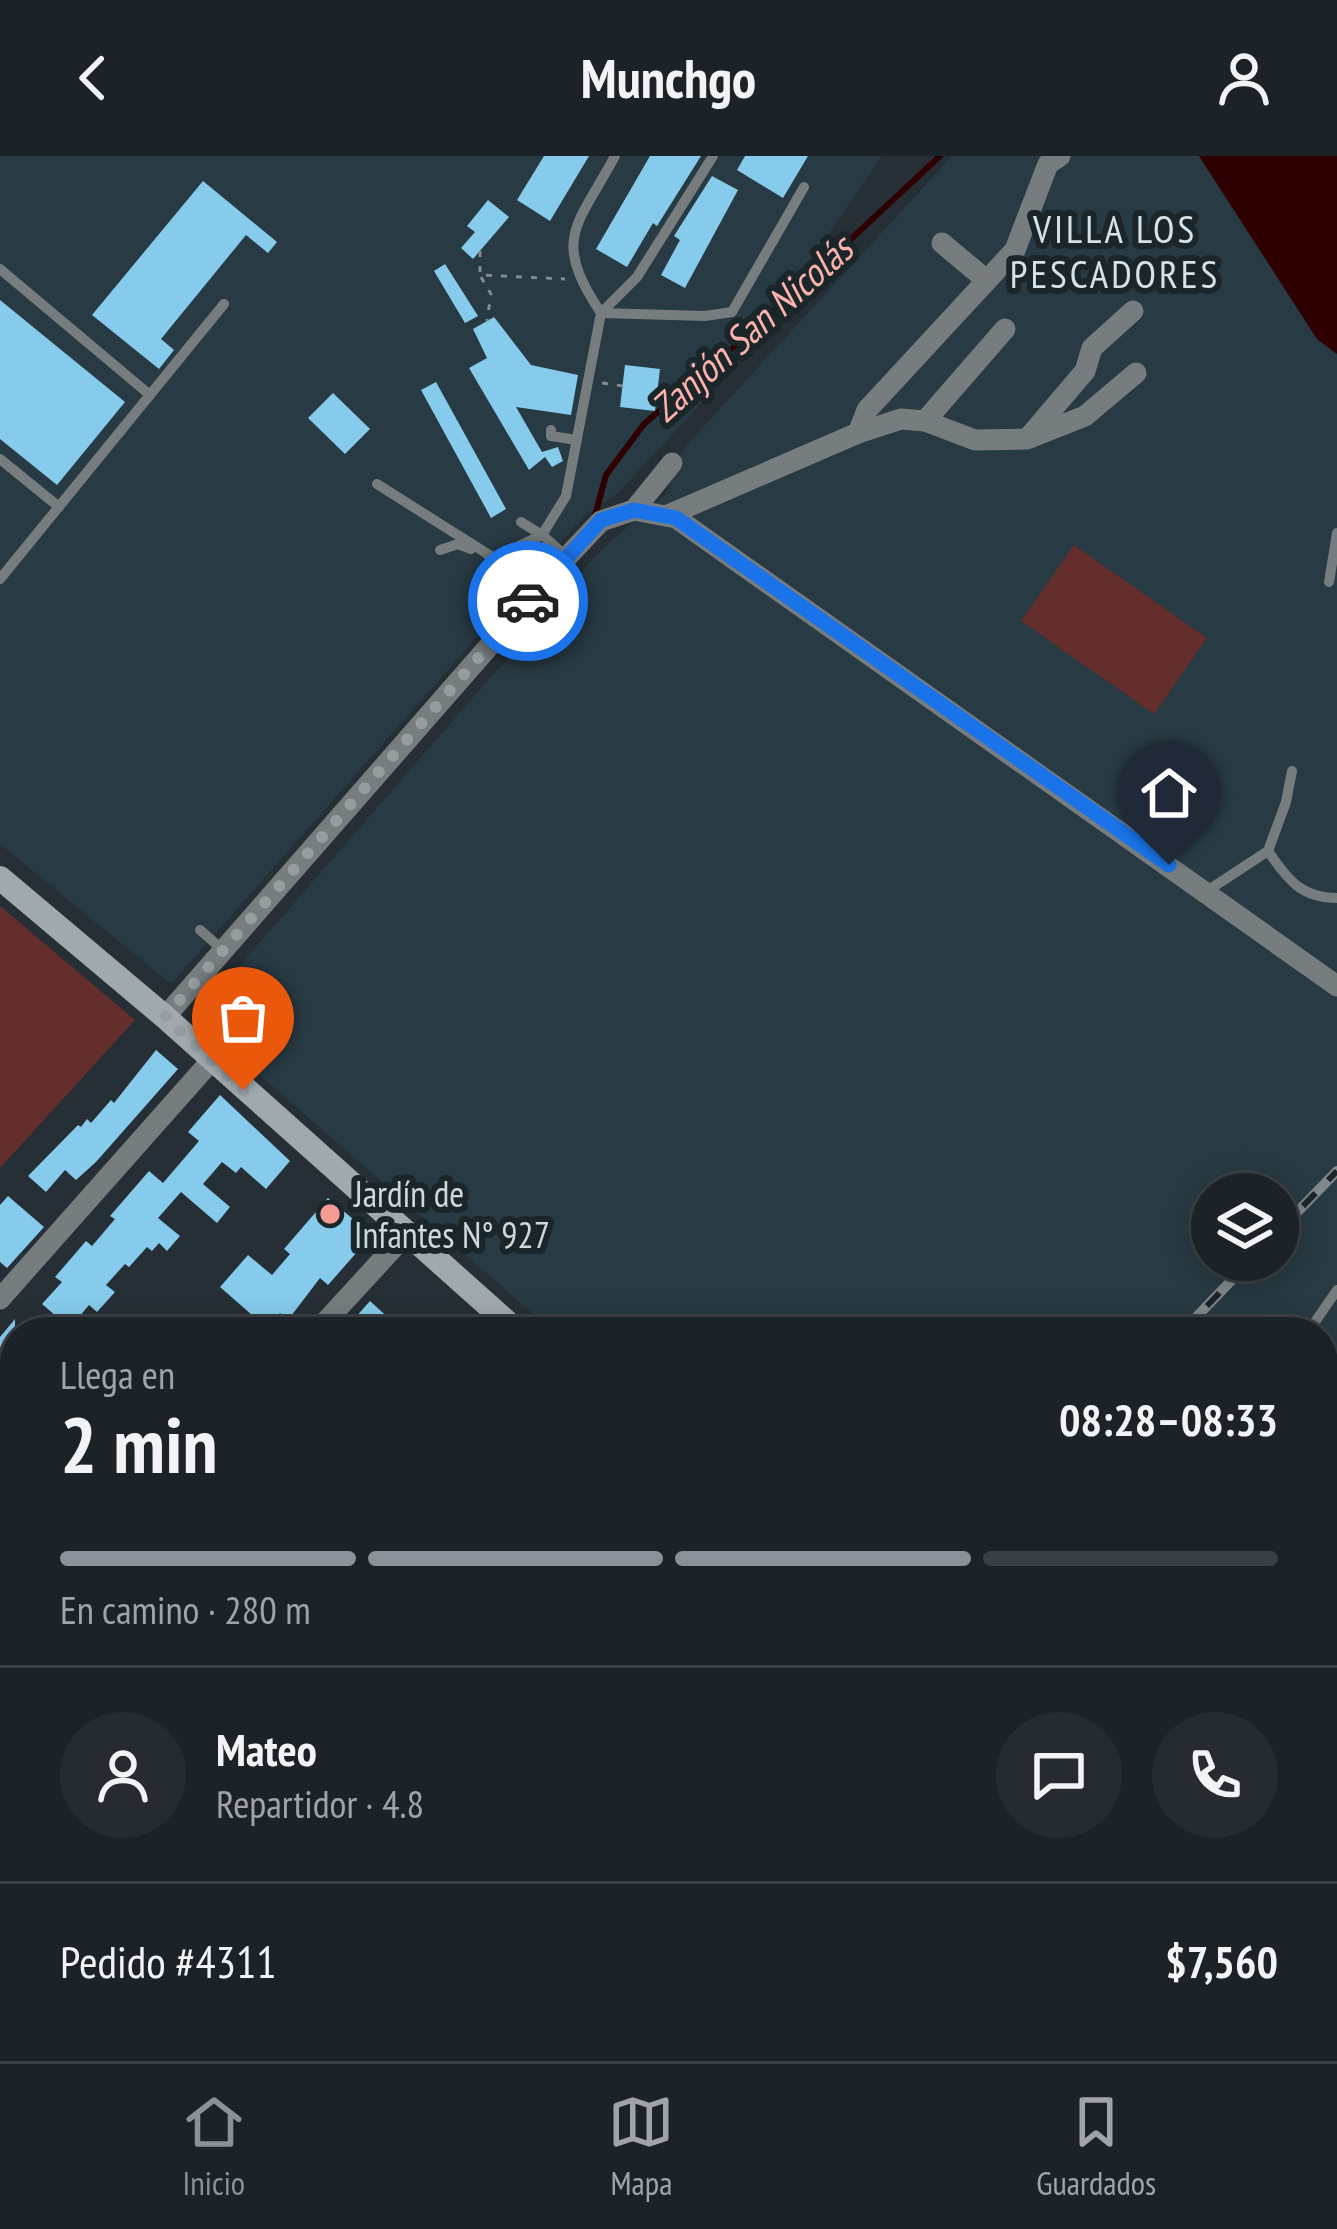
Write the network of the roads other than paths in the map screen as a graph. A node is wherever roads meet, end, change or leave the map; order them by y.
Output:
1 (615, 156) edge
2 (713, 156) edge
3 (1060, 156) edge
4 (804, 187) dead end
5 (942, 244) dead end
6 (0, 269) edge
7 (986, 279) junction
8 (224, 304) dead end
9 (1133, 310) dead end
10 (601, 313) junction
11 (1005, 329) dead end
12 (1136, 374) dead end
13 (150, 395) junction
14 (925, 421) junction
15 (551, 430) dead end
16 (857, 434) junction
17 (1027, 439) junction
18 (577, 440) junction
19 (0, 460) edge
20 (672, 464) dead end
21 (377, 484) dead end
22 (58, 507) junction
23 (634, 510) junction
24 (666, 516) junction
25 (521, 522) dead end
26 (1337, 533) edge
27 (542, 535) junction
28 (440, 550) dead end
29 (566, 557) junction
30 (494, 558) junction
31 (489, 573) dead end
32 (0, 580) edge
33 (1329, 582) dead end
34 (1292, 770) dead end
35 (1268, 851) junction
36 (0, 878) edge
37 (1208, 891) junction
38 (1337, 898) edge
39 (200, 930) dead end
40 (223, 950) junction
41 (1337, 986) edge
42 (165, 1017) junction
43 (211, 1061) junction
44 (407, 1233) junction
45 (1337, 1290) edge
46 (0, 1299) edge
47 (330, 1317) edge
48 (501, 1317) edge
49 (1318, 1317) edge

1 - 10 lane
2 - 10 lane
3 - 7 street
4 - 10 lane
5 - 7 street
6 - 13 lane
7 - 16 street
8 - 13 lane
9 - 17 street
10 - 18 lane
11 - 14 street
12 - 17 street
13 - 22 lane
14 - 16 street
14 - 17 street
15 - 18 lane
16 - 24 street
18 - 27 lane
19 - 22 lane
20 - 23 street
21 - 30 lane
22 - 32 lane
23 - 24 street
23 - 29 street
24 - 37 street
25 - 27 lane
26 - 33 lane
27 - 29 lane
27 - 30 lane
28 - 30 lane
29 - 40 street
30 - 31 lane
34 - 35 lane
35 - 37 lane
35 - 38 lane
36 - 42 main road
37 - 41 street
39 - 40 lane
40 - 42 street
42 - 43 main road
43 - 44 main road
43 - 46 street
44 - 47 street
44 - 48 main road
45 - 49 lane

